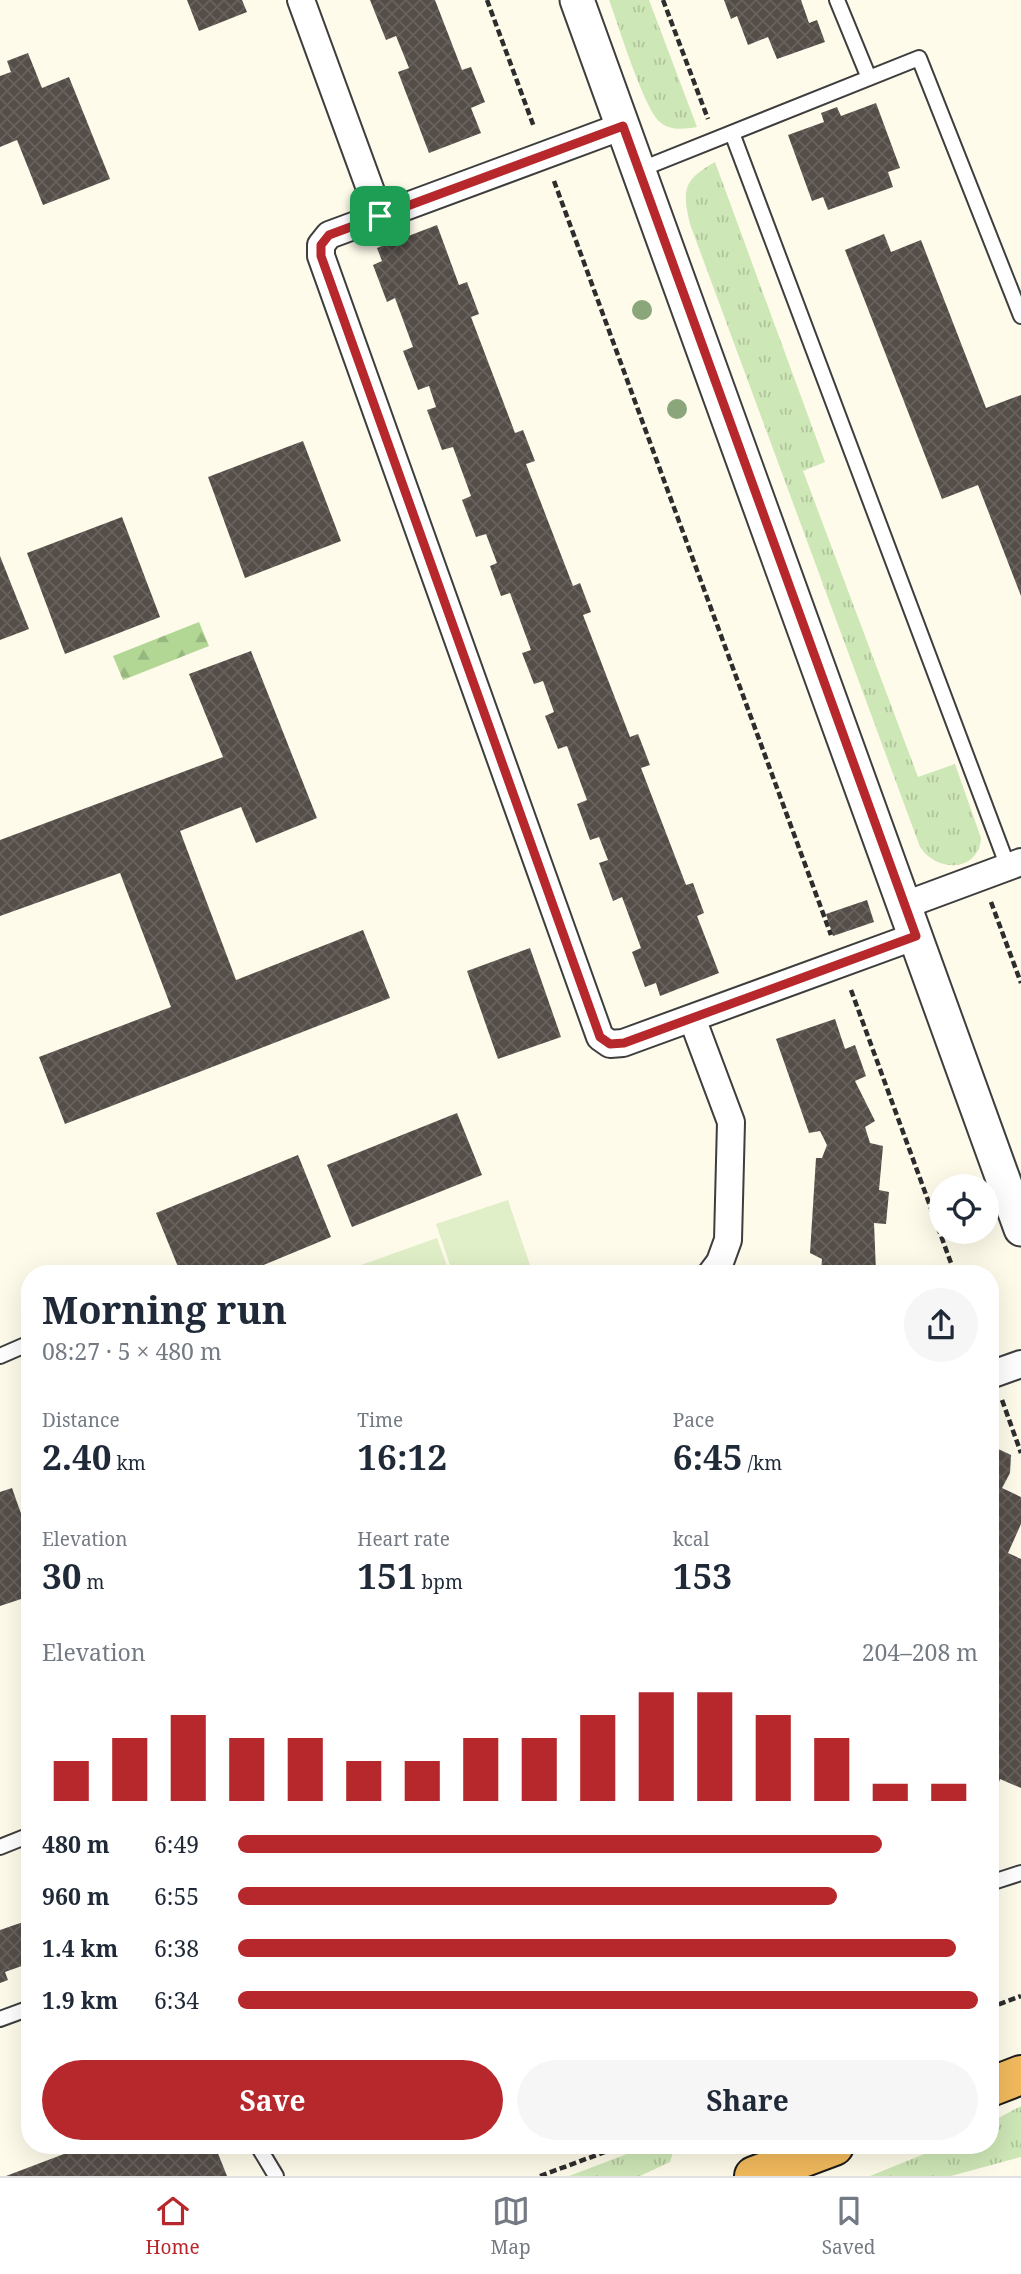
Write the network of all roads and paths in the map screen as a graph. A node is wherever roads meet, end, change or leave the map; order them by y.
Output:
1 (301, 0) edge
2 (487, 0) edge
3 (577, 0) edge
4 (663, 0) edge
5 (837, 0) edge
6 (869, 78) junction
7 (623, 126) junction
8 (732, 133) junction
9 (716, 139) junction
10 (544, 155) junction
11 (639, 170) junction
12 (380, 216) junction
13 (1021, 316) edge
14 (1015, 865) edge
15 (981, 877) junction
16 (905, 905) junction
17 (916, 936) junction
18 (841, 964) junction
19 (1021, 983) edge
20 (692, 1018) junction
21 (1021, 1229) edge
22 (718, 1265) edge
23 (952, 1265) edge
24 (21, 1347) edge
25 (0, 1356) edge
26 (1021, 1364) edge
27 (999, 1371) edge
28 (999, 1395) edge
29 (1021, 1453) edge
30 (21, 1839) edge
31 (0, 1847) edge
32 (1021, 1873) edge
33 (999, 1880) edge
34 (1021, 1996) edge
35 (999, 2004) edge
36 (21, 2011) edge
37 (0, 2019) edge
38 (1021, 2075) edge
39 (999, 2084) edge
40 (263, 2154) edge
41 (599, 2154) edge
42 (813, 2154) edge
43 (276, 2176) edge
44 (540, 2176) edge
45 (754, 2176) edge

1 - 12 street
2 - 10 path
3 - 7 street
4 - 9 path
5 - 6 lane
6 - 8 lane
6 - 13 lane
7 - 10 street
7 - 11 street
8 - 9 lane
8 - 14 lane
9 - 11 lane
10 - 12 street
10 - 18 path
11 - 16 street
12 - 20 street
14 - 15 street
15 - 16 street
15 - 19 path
16 - 17 street
17 - 18 street
17 - 21 street
18 - 20 street
18 - 23 path
20 - 22 street
24 - 25 lane
26 - 27 street
28 - 29 path
30 - 31 lane
32 - 33 lane
34 - 35 path
36 - 37 lane
38 - 39 highway
40 - 43 lane
41 - 44 path
42 - 45 highway

